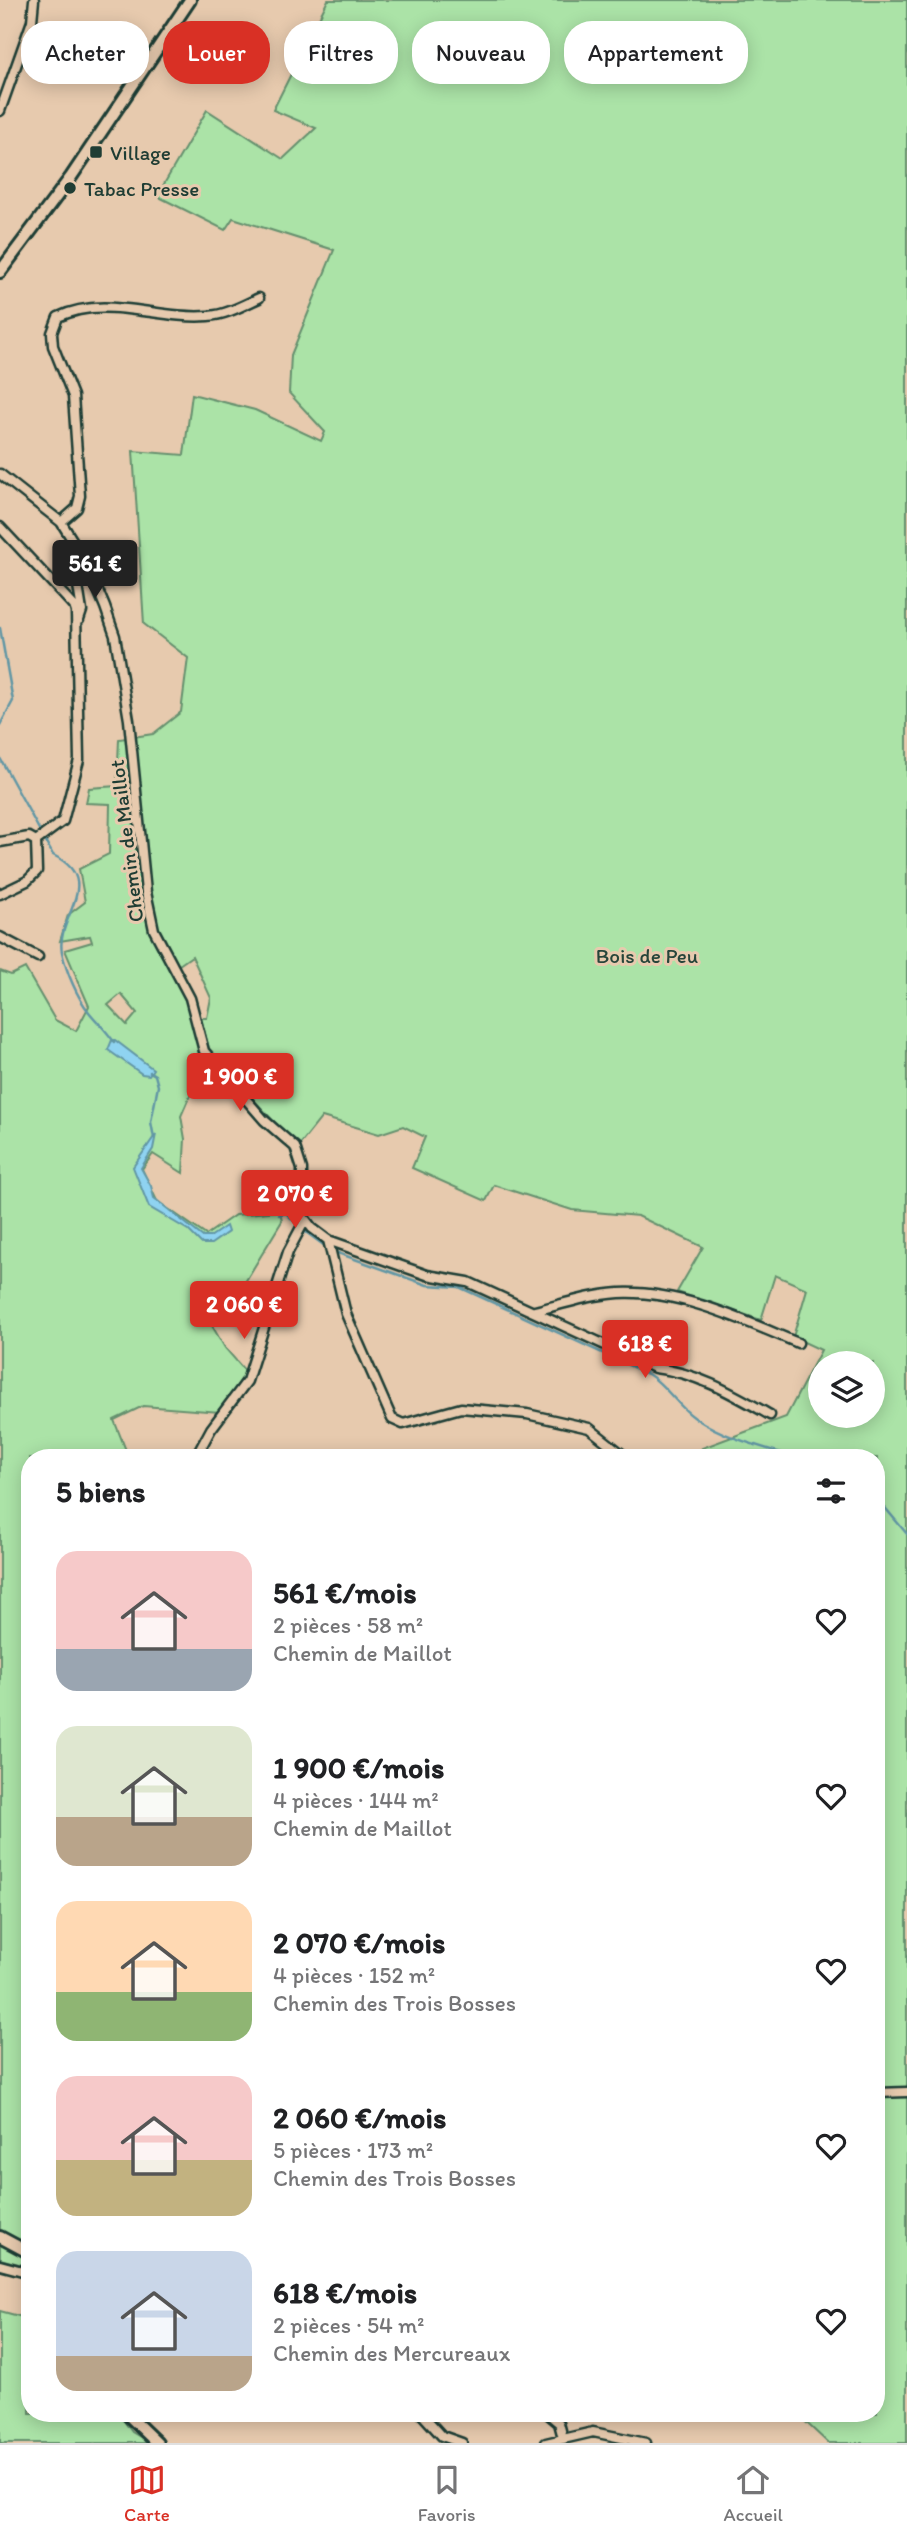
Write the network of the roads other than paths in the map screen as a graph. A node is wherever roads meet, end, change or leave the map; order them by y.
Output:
1 (34, 0) edge
2 (190, 0) edge
3 (0, 111) edge
4 (0, 272) edge
5 (260, 298) dead end
6 (0, 474) edge
7 (61, 522) junction
8 (0, 527) edge
9 (86, 562) junction
10 (77, 622) junction
11 (38, 840) junction
12 (0, 842) edge
13 (0, 894) edge
14 (0, 937) edge
15 (38, 957) dead end
16 (302, 1225) junction
17 (329, 1246) junction
18 (535, 1311) junction
19 (798, 1343) dead end
20 (770, 1415) dead end
21 (200, 1449) edge
22 (616, 1449) edge
23 (907, 2092) edge
24 (885, 2093) edge
25 (0, 2235) edge
26 (21, 2242) edge
27 (21, 2248) edge
28 (0, 2265) edge
29 (21, 2271) edge
30 (135, 2422) edge
31 (429, 2422) edge
32 (558, 2422) edge
33 (563, 2438) junction
34 (157, 2443) edge
35 (462, 2443) edge
36 (546, 2443) edge
37 (646, 2443) edge

1 - 3 street
2 - 4 street
5 - 7 street
6 - 7 street, Chemin de Maillot
7 - 9 street, Chemin de Maillot
8 - 10 street
9 - 10 street
9 - 16 street, Chemin de Maillot
10 - 11 street
11 - 12 street
11 - 13 street
14 - 15 street
16 - 17 street
16 - 21 street
17 - 18 street
17 - 22 street
18 - 19 street
18 - 20 street
23 - 24 street
25 - 26 street
25 - 27 street
28 - 29 street
30 - 34 street
31 - 35 street
32 - 33 street
33 - 36 street
33 - 37 street

